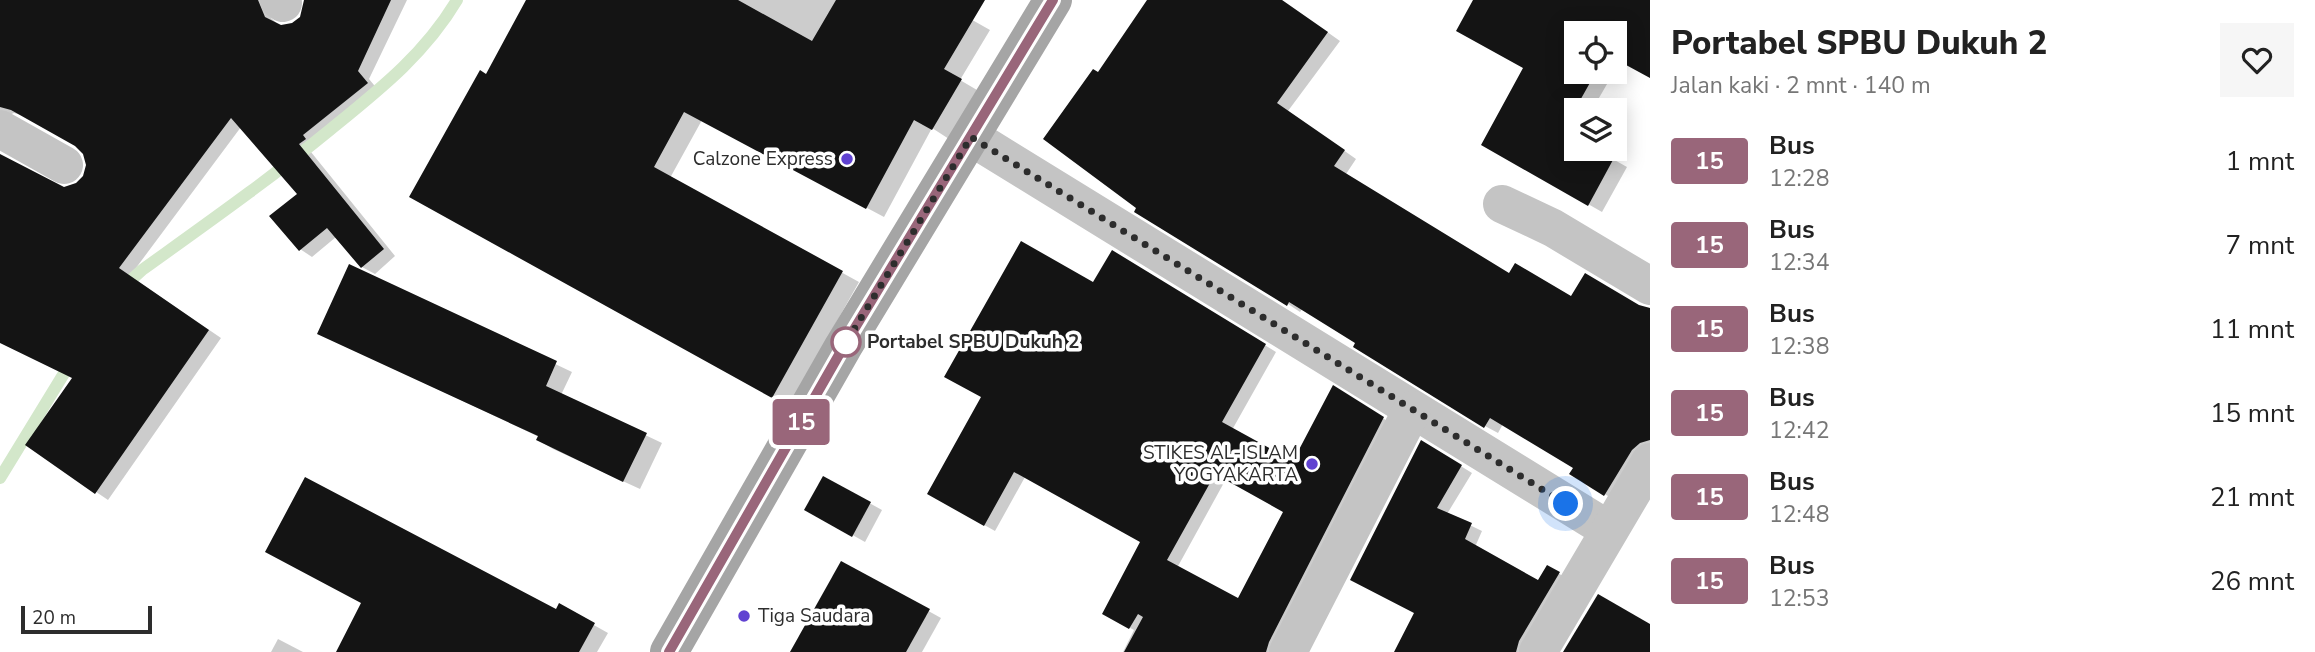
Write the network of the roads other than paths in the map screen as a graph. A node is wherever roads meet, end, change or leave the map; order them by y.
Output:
1 (1053, 0) edge
2 (0, 129) edge
3 (971, 137) junction
4 (64, 165) dead end
5 (1502, 204) dead end
6 (1650, 286) edge
7 (1412, 410) junction
8 (1650, 462) edge
9 (1609, 530) junction
10 (669, 652) edge
11 (1288, 652) edge
12 (1538, 652) edge

1 - 3 main road
2 - 4 street
3 - 7 street
3 - 10 main road
5 - 6 street
7 - 9 street
7 - 11 street
8 - 9 street
9 - 12 street

